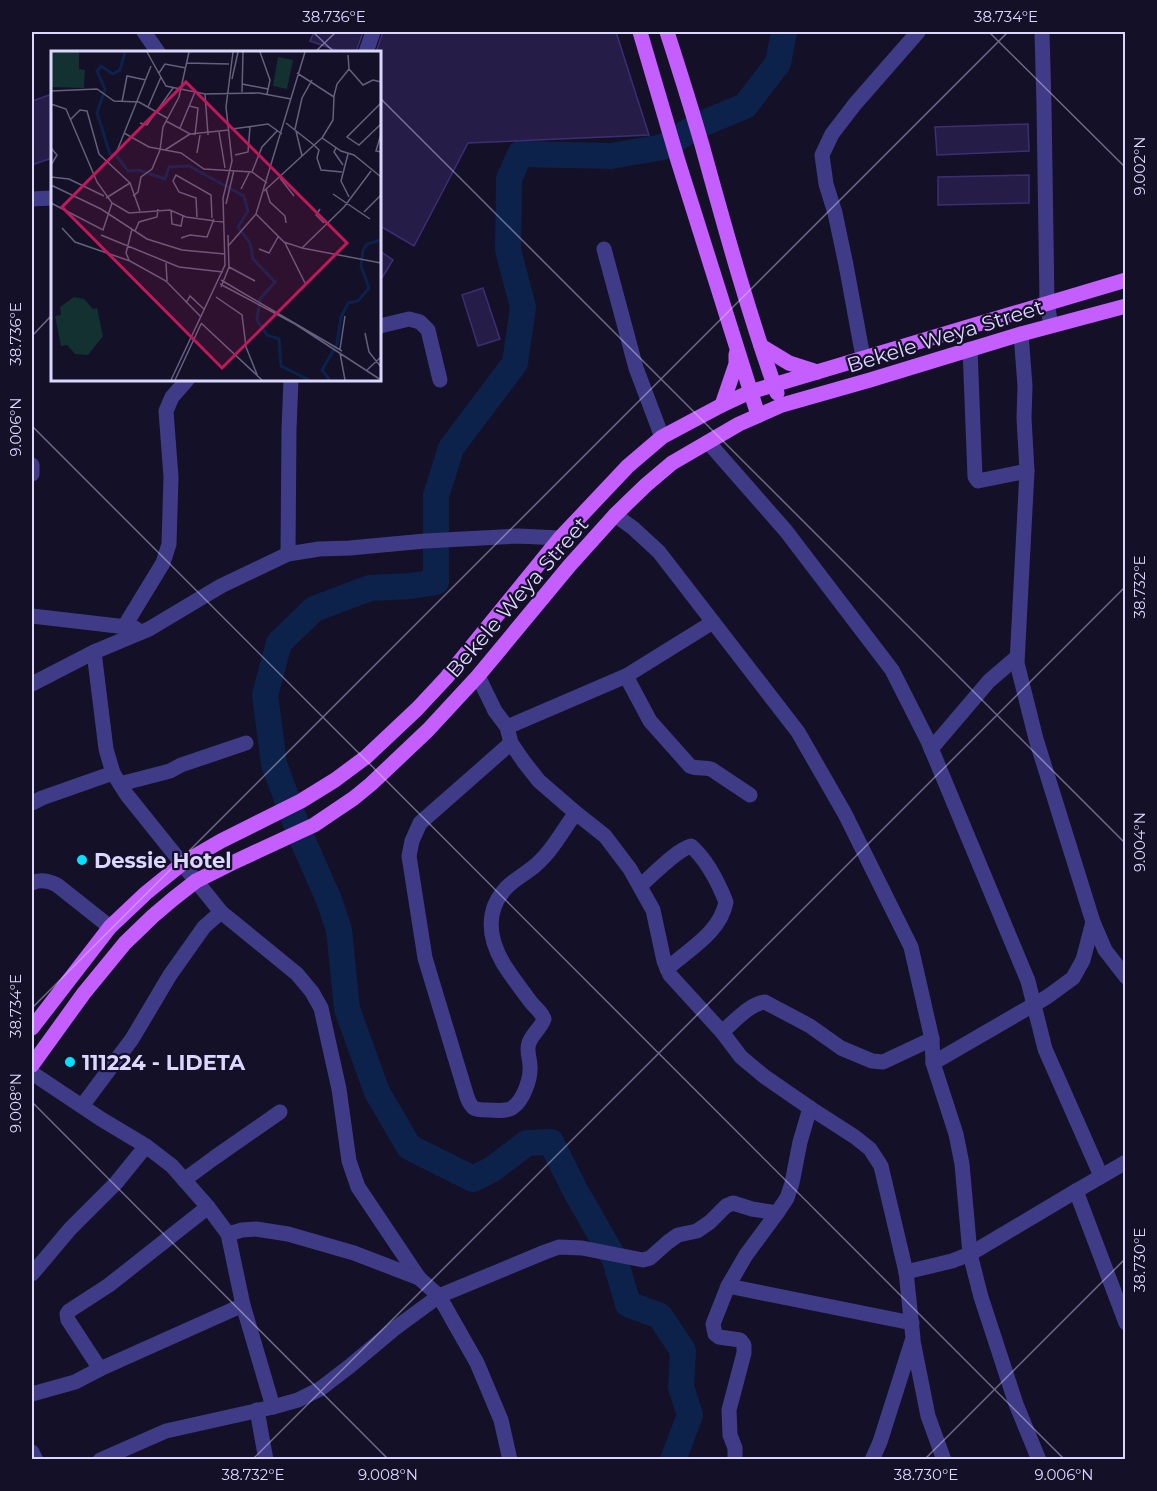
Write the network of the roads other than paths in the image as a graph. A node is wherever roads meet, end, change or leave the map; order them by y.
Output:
1 (144, 32) edge
2 (373, 32) edge
3 (640, 32) edge
4 (667, 32) edge
5 (918, 32) edge
6 (1042, 32) edge
7 (157, 51) edge
8 (366, 51) edge
9 (51, 198) edge
10 (32, 199) edge
11 (604, 249) dead end
12 (1125, 280) edge
13 (1047, 303) junction
14 (1125, 306) edge
15 (1051, 325) junction
16 (381, 326) edge
17 (1021, 334) junction
18 (761, 346) junction
19 (737, 348) junction
20 (970, 349) junction
21 (863, 357) junction
22 (817, 372) junction
23 (440, 380) dead end
24 (186, 381) edge
25 (291, 381) edge
26 (774, 384) junction
27 (750, 392) junction
28 (722, 405) junction
29 (782, 405) junction
30 (758, 415) junction
31 (662, 437) junction
32 (708, 442) junction
33 (32, 465) edge
34 (1027, 471) junction
35 (32, 474) edge
36 (615, 515) junction
37 (560, 538) junction
38 (288, 555) junction
39 (32, 616) edge
40 (713, 622) junction
41 (124, 627) junction
42 (150, 629) junction
43 (94, 652) junction
44 (1017, 657) junction
45 (478, 676) junction
46 (626, 676) junction
47 (32, 684) edge
48 (507, 727) junction
49 (246, 743) dead end
50 (511, 743) junction
51 (931, 749) junction
52 (116, 778) junction
53 (750, 795) dead end
54 (32, 803) edge
55 (576, 813) junction
56 (183, 863) junction
57 (196, 881) junction
58 (32, 883) edge
59 (640, 886) junction
60 (221, 912) junction
61 (1093, 922) junction
62 (110, 927) junction
63 (667, 969) junction
64 (1125, 977) edge
65 (1034, 1004) junction
66 (32, 1028) edge
67 (722, 1032) junction
68 (932, 1039) junction
69 (933, 1063) junction
70 (32, 1065) edge
71 (32, 1073) edge
72 (82, 1106) junction
73 (810, 1108) junction
74 (280, 1112) dead end
75 (146, 1146) junction
76 (1125, 1162) edge
77 (1101, 1176) junction
78 (184, 1180) junction
79 (1076, 1191) junction
80 (208, 1207) junction
81 (777, 1213) junction
82 (228, 1234) junction
83 (970, 1254) junction
84 (906, 1272) junction
85 (32, 1274) edge
86 (419, 1278) junction
87 (728, 1286) junction
88 (439, 1296) junction
89 (243, 1305) junction
90 (1125, 1323) edge
91 (912, 1331) junction
92 (100, 1369) junction
93 (32, 1394) edge
94 (273, 1407) junction
95 (257, 1410) junction
96 (32, 1452) edge
97 (36, 1460) edge
98 (100, 1460) edge
99 (266, 1460) edge
100 (510, 1460) edge
101 (735, 1460) edge
102 (872, 1460) edge
103 (944, 1460) edge
104 (1038, 1460) edge

1 - 7 street
2 - 8 street
3 - 19 main road
4 - 18 main road
5 - 21 street
6 - 13 street
9 - 10 street
11 - 31 street
12 - 13 main road
13 - 15 street
13 - 21 main road
14 - 15 main road, Bekele Weya Street
15 - 17 main road, Bekele Weya Street
16 - 23 street
17 - 20 main road, Bekele Weya Street
17 - 34 street
18 - 22 main road
18 - 26 main road
19 - 27 main road
19 - 28 main road
20 - 29 main road, Bekele Weya Street
20 - 34 street
21 - 22 main road
22 - 26 main road
24 - 41 street
25 - 38 street
26 - 27 main road
26 - 29 main road
27 - 28 main road
27 - 30 main road
28 - 31 main road
29 - 30 main road, Bekele Weya Street
30 - 32 main road, Bekele Weya Street
31 - 37 main road
32 - 36 main road, Bekele Weya Street
32 - 51 street
33 - 35 street
34 - 44 street
36 - 40 street
36 - 45 main road, Bekele Weya Street
37 - 38 street
37 - 56 main road
38 - 42 street
39 - 41 street
40 - 46 street
40 - 68 street
41 - 42 street
42 - 43 street
43 - 47 street
43 - 52 street
44 - 51 street
44 - 61 street
45 - 48 street
45 - 57 main road, Bekele Weya Street
46 - 48 street
46 - 53 street
48 - 50 street
49 - 52 street
50 - 55 street
50 - 55 street
51 - 65 street
52 - 54 street
52 - 56 street
55 - 59 street
56 - 57 street
56 - 62 main road
57 - 60 street
57 - 70 main road, Bekele Weya Street
58 - 62 street
59 - 63 street
59 - 63 street
60 - 72 street
60 - 86 street
61 - 64 street
61 - 65 street
62 - 66 main road
63 - 67 street
65 - 69 street
65 - 77 street
67 - 68 street
67 - 73 street
68 - 69 street
69 - 83 street
71 - 72 street
72 - 75 street
73 - 81 street
73 - 84 street
74 - 78 street
75 - 78 street
75 - 85 street
76 - 77 street
77 - 79 street
78 - 80 street
79 - 83 street
79 - 90 street
80 - 82 street
80 - 92 street
81 - 87 street
81 - 88 street
82 - 86 street
82 - 89 street
83 - 84 street
83 - 104 street
84 - 91 street
86 - 88 street
87 - 91 street
87 - 101 street
88 - 94 street
88 - 100 street
89 - 92 street
89 - 94 street
91 - 102 street
91 - 103 street
92 - 93 street
94 - 95 street
95 - 98 street
95 - 99 street
96 - 97 street

